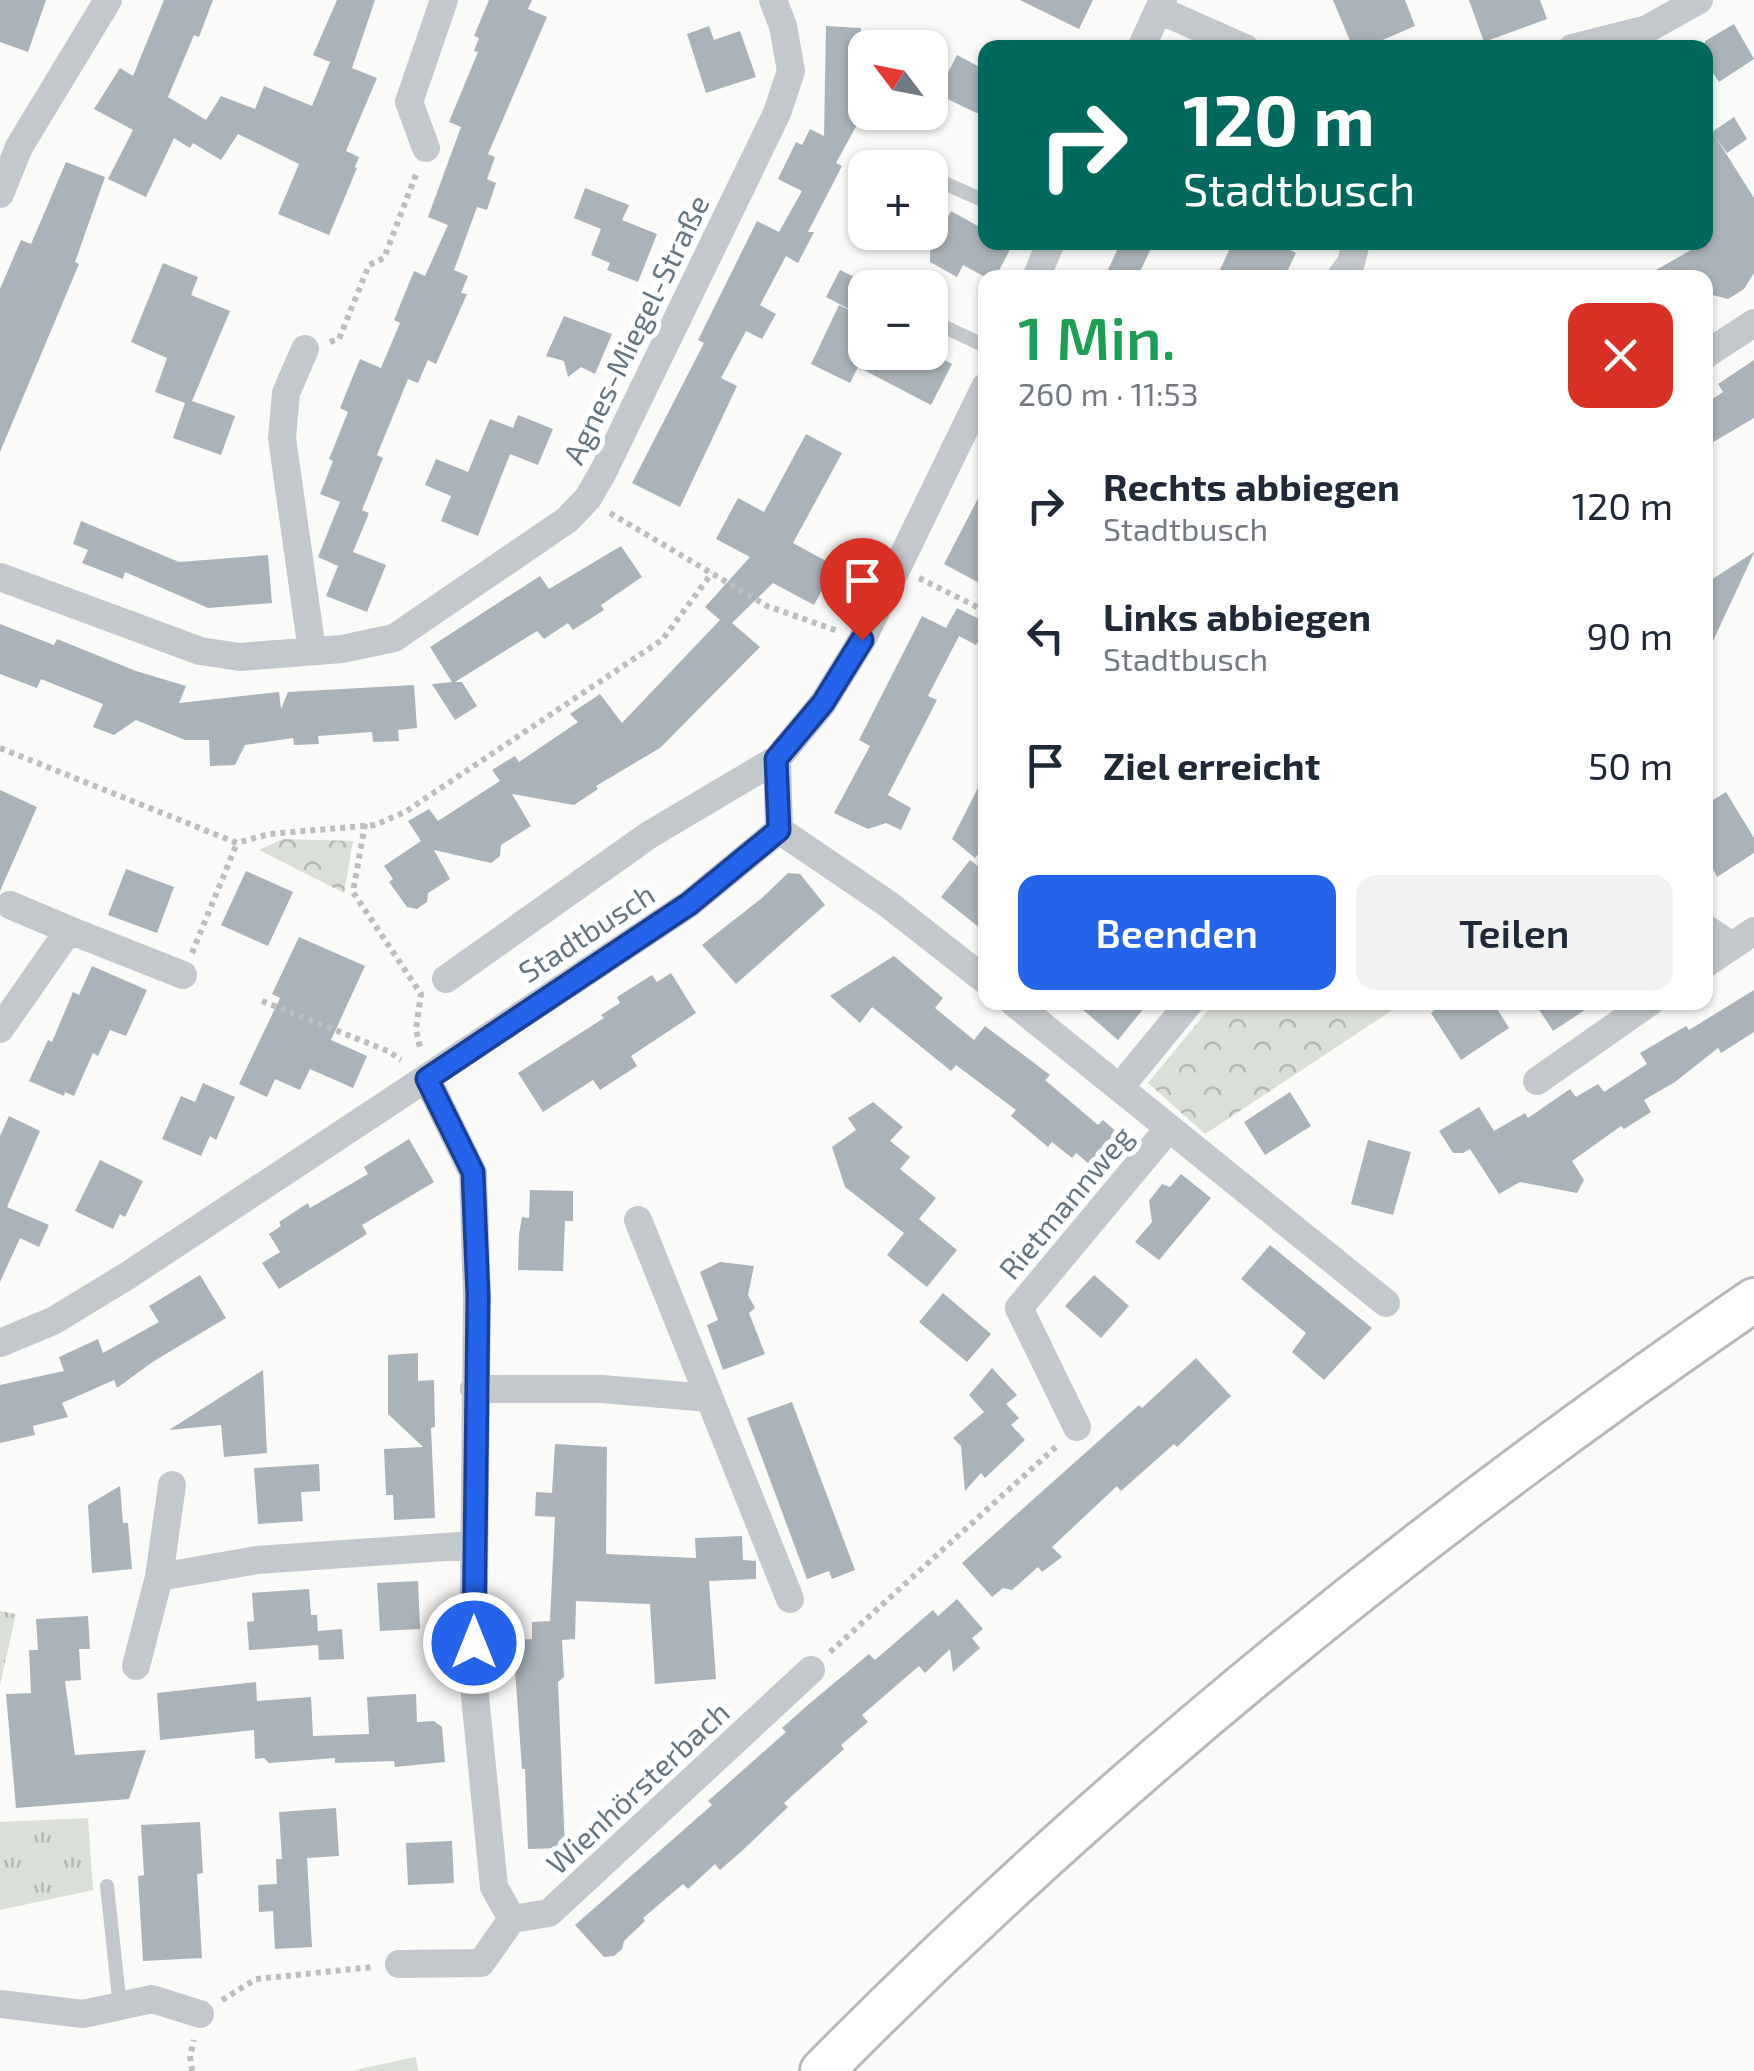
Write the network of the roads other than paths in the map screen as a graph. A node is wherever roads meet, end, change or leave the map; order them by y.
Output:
1 (108, 0) edge
2 (444, 0) edge
3 (773, 0) edge
4 (1699, 0) edge
5 (1161, 5) edge
6 (1146, 40) edge
7 (1229, 40) edge
8 (1604, 40) edge
9 (9, 144) edge
10 (426, 148) road end
11 (948, 185) edge
12 (0, 194) edge
13 (978, 197) edge
14 (1754, 323) edge
15 (948, 329) edge
16 (978, 343) edge
17 (305, 348) road end
18 (1713, 350) edge
19 (978, 401) edge
20 (0, 578) edge
21 (312, 650) junction
22 (776, 759) junction
23 (779, 830) junction
24 (10, 904) dead end
25 (69, 930) junction
26 (1713, 930) edge
27 (1743, 938) edge
28 (1713, 959) edge
29 (184, 975) road end
30 (978, 975) edge
31 (446, 979) dead end
32 (1023, 1010) edge
33 (1183, 1010) edge
34 (1639, 1010) edge
35 (0, 1029) edge
36 (427, 1079) junction
37 (1537, 1081) dead end
38 (1120, 1087) junction
39 (1168, 1128) junction
40 (638, 1220) dead end
41 (1754, 1300) edge
42 (1386, 1304) dead end
43 (0, 1343) edge
44 (474, 1389) junction
45 (709, 1398) junction
46 (1077, 1427) road end
47 (172, 1486) dead end
48 (474, 1545) junction
49 (159, 1577) junction
50 (790, 1599) dead end
51 (136, 1666) dead end
52 (811, 1670) road end
53 (107, 1886) dead end
54 (512, 1918) junction
55 (399, 1964) road end
56 (0, 2004) edge
57 (120, 2008) junction
58 (200, 2014) road end
59 (822, 2071) edge

1 - 9 street
2 - 10 street
3 - 21 street, Agnes-Miegel-Straße
4 - 8 street
5 - 6 street
5 - 7 street
9 - 12 street
11 - 13 lane
14 - 18 street
15 - 16 lane
17 - 21 street
19 - 22 street
20 - 21 street, Agnes-Miegel-Straße
22 - 23 street
22 - 31 street
23 - 30 street
23 - 36 street, Stadtbusch
24 - 25 street
25 - 29 street
25 - 35 street
26 - 27 street
27 - 28 street
32 - 38 street, Rietmannweg
33 - 38 street, Rietmannweg
34 - 37 street
36 - 43 street, Stadtbusch
36 - 44 street
38 - 39 street, Rietmannweg
39 - 42 street, Rietmannweg
39 - 46 street, Rietmannweg
40 - 45 street
41 - 59 main road
44 - 45 street
44 - 48 street
45 - 50 street
47 - 49 street
48 - 49 street
48 - 54 street
49 - 51 street
52 - 54 street, Wienhörsterbach
53 - 57 lane
54 - 55 street
56 - 57 street
57 - 58 street

